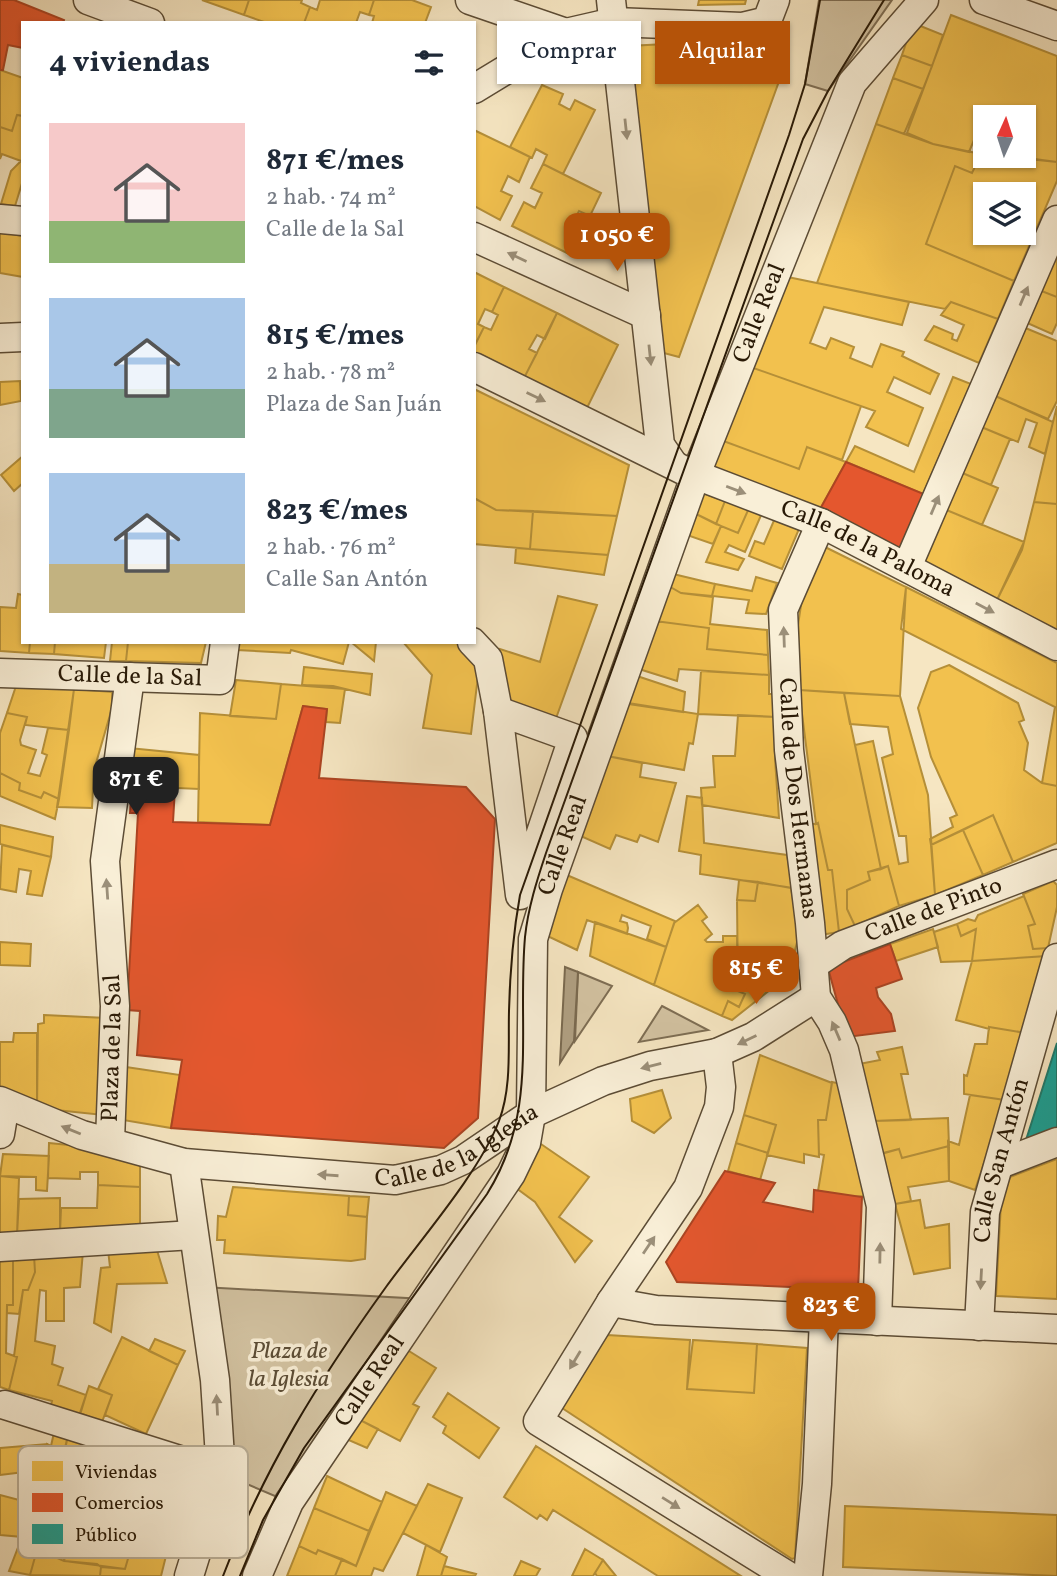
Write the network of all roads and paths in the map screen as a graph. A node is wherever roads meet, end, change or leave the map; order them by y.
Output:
1 (88, 0) edge
2 (470, 0) edge
3 (924, 0) edge
4 (984, 0) edge
5 (771, 10) edge
6 (613, 11) edge
7 (147, 14) edge
8 (531, 21) edge
9 (592, 21) edge
10 (1057, 26) edge
11 (497, 75) edge
12 (476, 88) edge
13 (0, 219) edge
14 (1057, 220) edge
15 (21, 221) edge
16 (476, 238) edge
17 (646, 316) junction
18 (21, 337) edge
19 (0, 338) edge
20 (476, 368) edge
21 (684, 469) junction
22 (821, 523) junction
23 (907, 567) junction
24 (225, 644) edge
25 (474, 644) edge
26 (1057, 646) edge
27 (0, 673) edge
28 (130, 677) junction
29 (498, 711) junction
30 (1057, 863) edge
31 (532, 897) junction
32 (1057, 958) edge
33 (813, 965) junction
34 (816, 997) junction
35 (718, 1054) junction
36 (3, 1102) edge
37 (531, 1114) junction
38 (0, 1134) edge
39 (110, 1141) junction
40 (1057, 1142) edge
41 (184, 1163) junction
42 (1000, 1164) junction
43 (193, 1235) junction
44 (0, 1247) edge
45 (611, 1302) junction
46 (824, 1318) junction
47 (877, 1321) junction
48 (979, 1326) junction
49 (1057, 1329) edge
50 (5, 1405) dead end
51 (135, 1446) edge
52 (219, 1446) edge
53 (194, 1558) edge
54 (189, 1576) edge
55 (257, 1576) edge
56 (788, 1576) edge
57 (808, 1576) edge

1 - 7 street
2 - 8 street
3 - 21 street, Calle Real
4 - 10 street
5 - 6 street
6 - 9 street
6 -> 17 street
11 - 12 street
13 - 15 street
23 -> 14 street
17 -> 16 street
17 -> 21 street
18 - 19 street
20 -> 21 street, Calle de la Paloma
21 -> 22 street, Calle de la Paloma
21 - 31 street, Calle Real
22 - 23 street, Calle de la Paloma
33 -> 22 street, Calle de Dos Hermanas
23 -> 26 street, Calle de la Paloma
24 - 28 street, Calle de la Sal
25 - 29 street
27 - 28 street, Calle de la Sal
39 -> 28 street, Plaza de la Sal
29 - 31 street
29 - 31 street
30 - 33 street, Calle de Pinto
31 - 37 street, Calle Real
32 - 42 street, Calle San Antón
33 - 34 street, Calle de Dos Hermanas
34 -> 35 street, Calle de la Iglesia
47 -> 34 street, Calle de Dos Hermanas
35 -> 37 street, Calle de la Iglesia
45 -> 35 street
36 - 38 street
39 -> 36 street, Calle de la Iglesia
37 -> 41 street, Calle de la Iglesia
37 - 55 street, Calle Real
39 - 41 street, Calle de la Iglesia
40 - 42 street
41 - 43 street
42 -> 48 street, Calle San Antón
43 - 44 street
52 -> 43 street
45 - 46 street
45 -> 56 street
46 - 47 street
46 - 57 street
47 - 48 street
48 - 49 street
50 - 51 street
53 - 54 street

